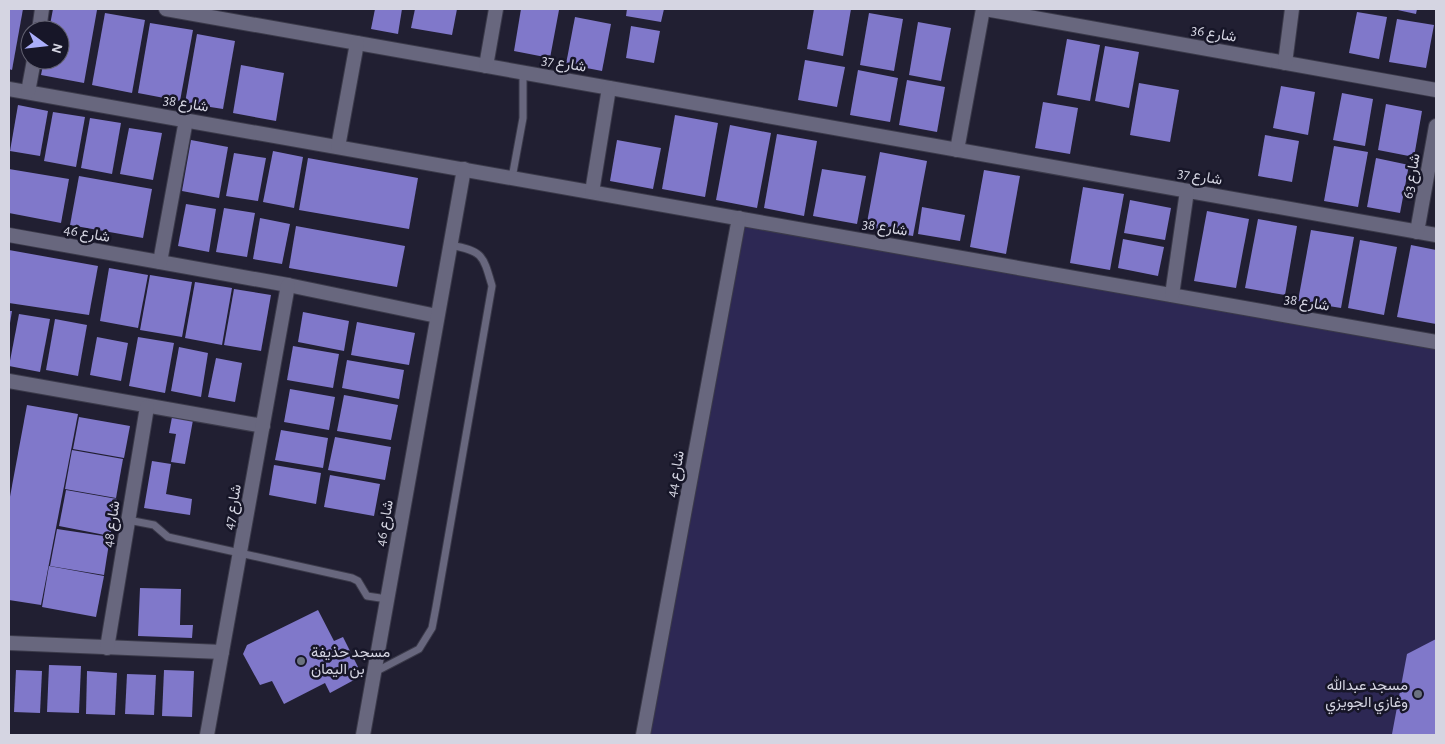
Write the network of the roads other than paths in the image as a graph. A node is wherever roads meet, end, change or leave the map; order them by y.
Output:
1 (166, 9) edge
2 (496, 9) edge
3 (984, 9) edge
4 (1292, 9) edge
5 (357, 43) junction
6 (1285, 63) junction
7 (486, 66) junction
8 (32, 70) edge
9 (523, 72) junction
10 (609, 88) junction
11 (9, 89) edge
12 (1436, 90) edge
13 (28, 92) junction
14 (186, 120) junction
15 (1436, 126) edge
16 (338, 147) junction
17 (957, 150) junction
18 (464, 169) junction
19 (512, 178) junction
20 (1187, 191) junction
21 (592, 192) junction
22 (738, 218) junction
23 (1417, 232) junction
24 (9, 235) edge
25 (1436, 235) edge
26 (450, 245) junction
27 (160, 262) junction
28 (288, 285) junction
29 (1172, 295) junction
30 (438, 316) junction
31 (1436, 342) edge
32 (9, 381) edge
33 (147, 407) junction
34 (263, 426) junction
35 (128, 520) junction
36 (240, 553) junction
37 (387, 599) junction
38 (9, 643) edge
39 (107, 648) junction
40 (222, 652) junction
41 (374, 672) junction
42 (207, 735) edge
43 (363, 735) edge
44 (643, 735) edge

1 - 5 street, شارع 37
2 - 7 street
3 - 6 street, شارع 36
3 - 17 street
4 - 6 street
5 - 7 street, شارع 37
5 - 16 street
6 - 12 street, شارع 36
7 - 9 street, شارع 37
8 - 13 street
9 - 10 street, شارع 37
9 - 19 lane
10 - 17 street, شارع 37
10 - 21 street
11 - 13 street, شارع 38
13 - 14 street, شارع 38
14 - 16 street, شارع 38
14 - 27 street
15 - 23 street, شارع 63
16 - 18 street, شارع 38
17 - 20 street, شارع 37
18 - 19 street, شارع 38
18 - 26 street, شارع 46
19 - 21 street, شارع 38
20 - 23 street, شارع 37
20 - 29 street
21 - 22 street, شارع 38
22 - 29 street, شارع 38
22 - 44 street, شارع 44
23 - 25 street, شارع 37
24 - 27 street, شارع 46
26 - 30 street, شارع 46
26 - 41 lane
27 - 28 street, شارع 46
28 - 30 street, شارع 46
28 - 34 street, شارع 47
29 - 31 street, شارع 38
30 - 37 street, شارع 46
32 - 33 street
33 - 34 street
33 - 35 street, شارع 48
34 - 36 street, شارع 47
35 - 36 lane
35 - 39 street, شارع 48
36 - 37 lane
36 - 40 street, شارع 47
37 - 41 street, شارع 46
38 - 39 street
39 - 40 street
40 - 42 street, شارع 47
41 - 43 street, شارع 46

